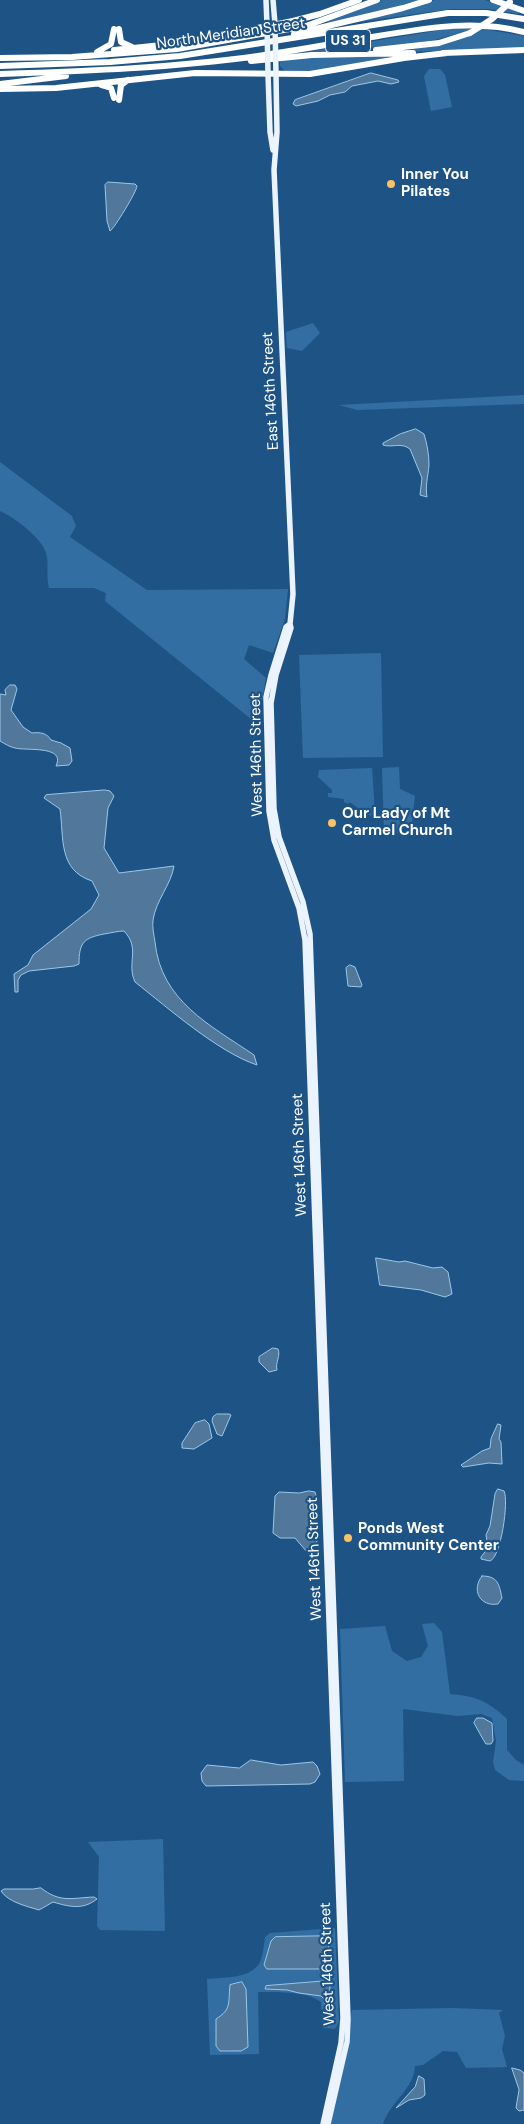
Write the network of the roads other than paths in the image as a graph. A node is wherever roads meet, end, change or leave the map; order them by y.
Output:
1 (266, 0) edge
2 (273, 0) edge
3 (359, 0) edge
4 (377, 0) edge
5 (429, 0) edge
6 (493, 0) edge
7 (510, 1) edge
8 (524, 11) edge
9 (524, 20) edge
10 (274, 24) junction
11 (267, 25) junction
12 (524, 32) edge
13 (155, 46) junction
14 (239, 47) junction
15 (524, 50) edge
16 (97, 52) junction
17 (485, 52) junction
18 (447, 53) junction
19 (330, 54) junction
20 (524, 54) edge
21 (29, 57) junction
22 (0, 58) edge
23 (0, 66) edge
24 (171, 66) junction
25 (131, 69) junction
26 (0, 74) edge
27 (268, 74) junction
28 (276, 75) junction
29 (136, 78) junction
30 (0, 84) edge
31 (77, 86) junction
32 (0, 90) edge
33 (274, 157) junction
34 (290, 624) joint
35 (332, 1635) junction
36 (322, 2124) edge
37 (328, 2124) edge

1 - 11 main road, East 146th Street
2 - 10 main road, East 146th Street
3 - 10 highway
4 - 21 highway
5 - 14 highway
6 - 8 highway
7 - 19 highway, bridge
9 - 14 highway, North Meridian Street / US 31
10 - 11 highway
10 - 28 main road, East 146th Street, bridge
11 - 13 highway
11 - 27 main road, East 146th Street, bridge
12 - 24 highway, North Meridian Street / US 31
13 - 16 highway
13 - 16 highway
14 - 23 highway, North Meridian Street / US 31
15 - 17 highway
16 - 21 highway
17 - 18 highway
17 - 20 highway
18 - 19 highway
18 - 28 highway
19 - 24 highway
21 - 22 highway
24 - 25 highway, North Meridian Street / US 31
25 - 26 highway, North Meridian Street / US 31
25 - 30 highway
27 - 28 highway
27 - 29 highway
27 - 33 main road, East 146th Street
28 - 33 main road, East 146th Street
29 - 31 highway
29 - 31 highway
31 - 32 highway
33 - 34 main road, East 146th Street
34 - 35 main road, West 146th Street
35 - 36 main road, West 146th Street
35 - 37 main road, West 146th Street

